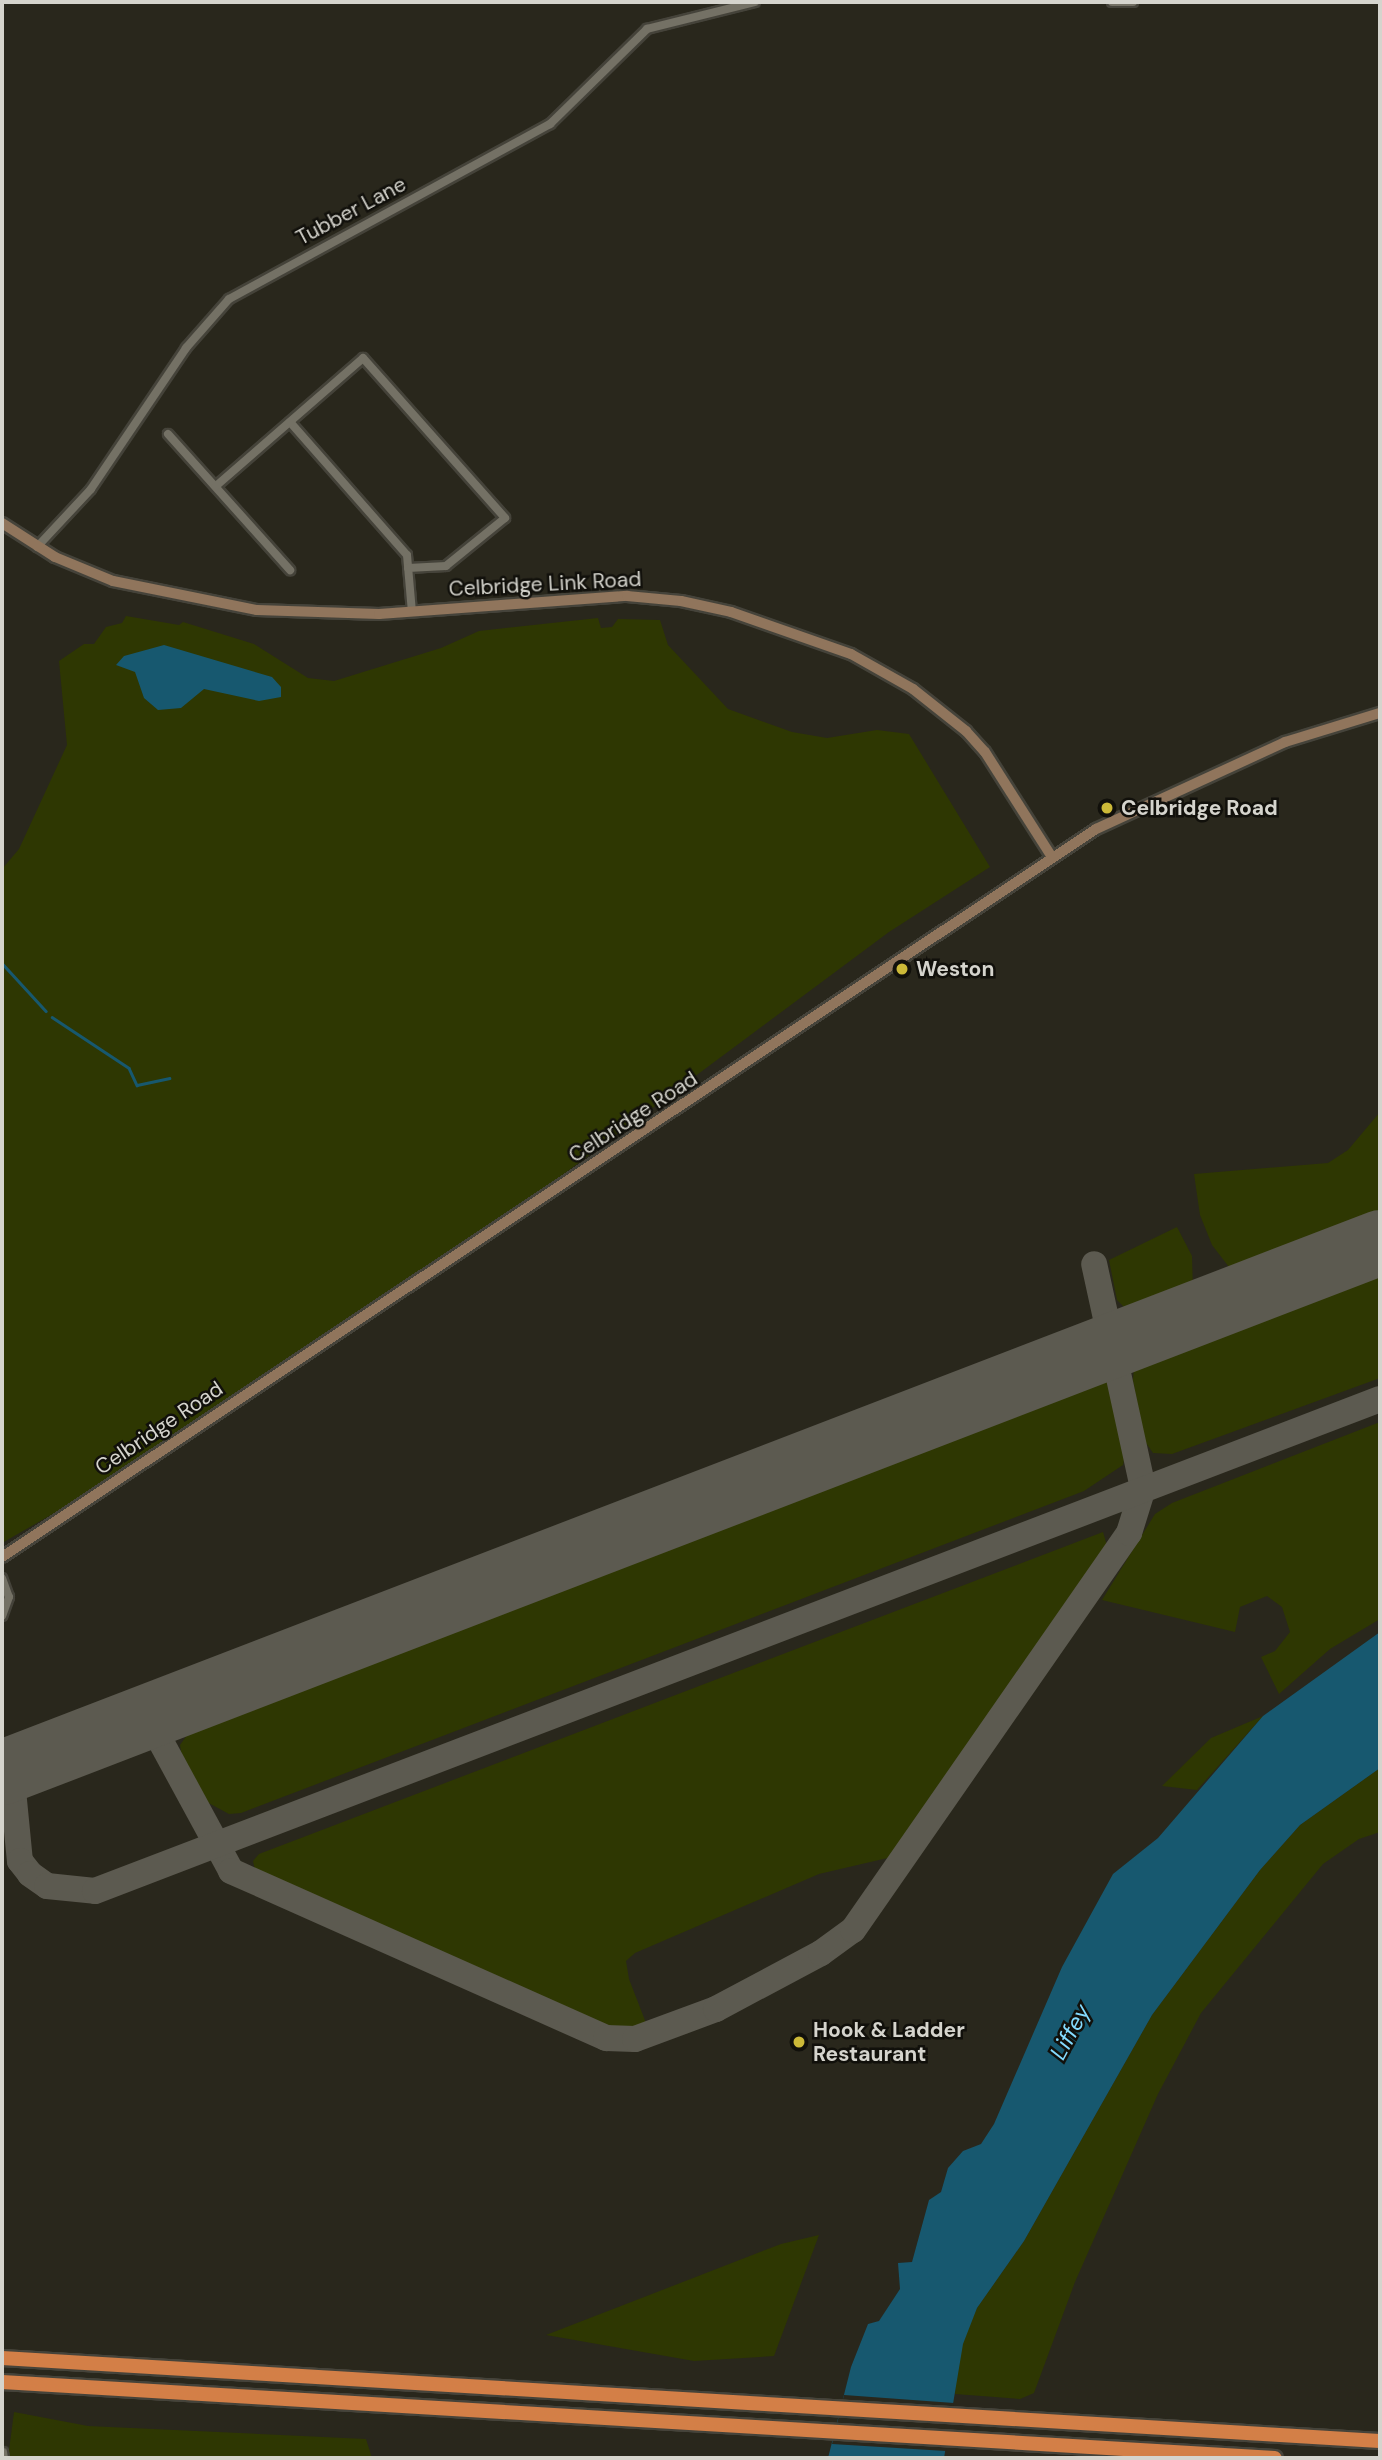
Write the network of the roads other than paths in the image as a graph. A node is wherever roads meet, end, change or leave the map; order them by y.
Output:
1 (755, 2) edge
2 (1112, 2) edge
3 (1133, 2) edge
4 (290, 422) junction
5 (168, 434) dead end
6 (216, 486) junction
7 (2, 523) edge
8 (37, 547) junction
9 (408, 568) junction
10 (290, 570) dead end
11 (412, 612) junction
12 (1380, 713) edge
13 (1052, 857) junction
14 (2, 1557) edge
15 (2, 1577) edge
16 (2, 1616) edge
17 (2, 2358) edge
18 (2, 2382) edge
19 (1380, 2441) edge
20 (1275, 2458) edge

1 - 8 street, Tubber Lane
2 - 3 street
4 - 6 street
4 - 9 street
4 - 9 street
5 - 6 street
6 - 10 street
7 - 8 main road, Celbridge Link Road
8 - 11 main road, Celbridge Link Road
9 - 11 street
11 - 13 main road, Celbridge Link Road
12 - 13 main road, Celbridge Road
13 - 14 main road, Celbridge Road
15 - 16 street
17 - 19 highway
18 - 20 highway

